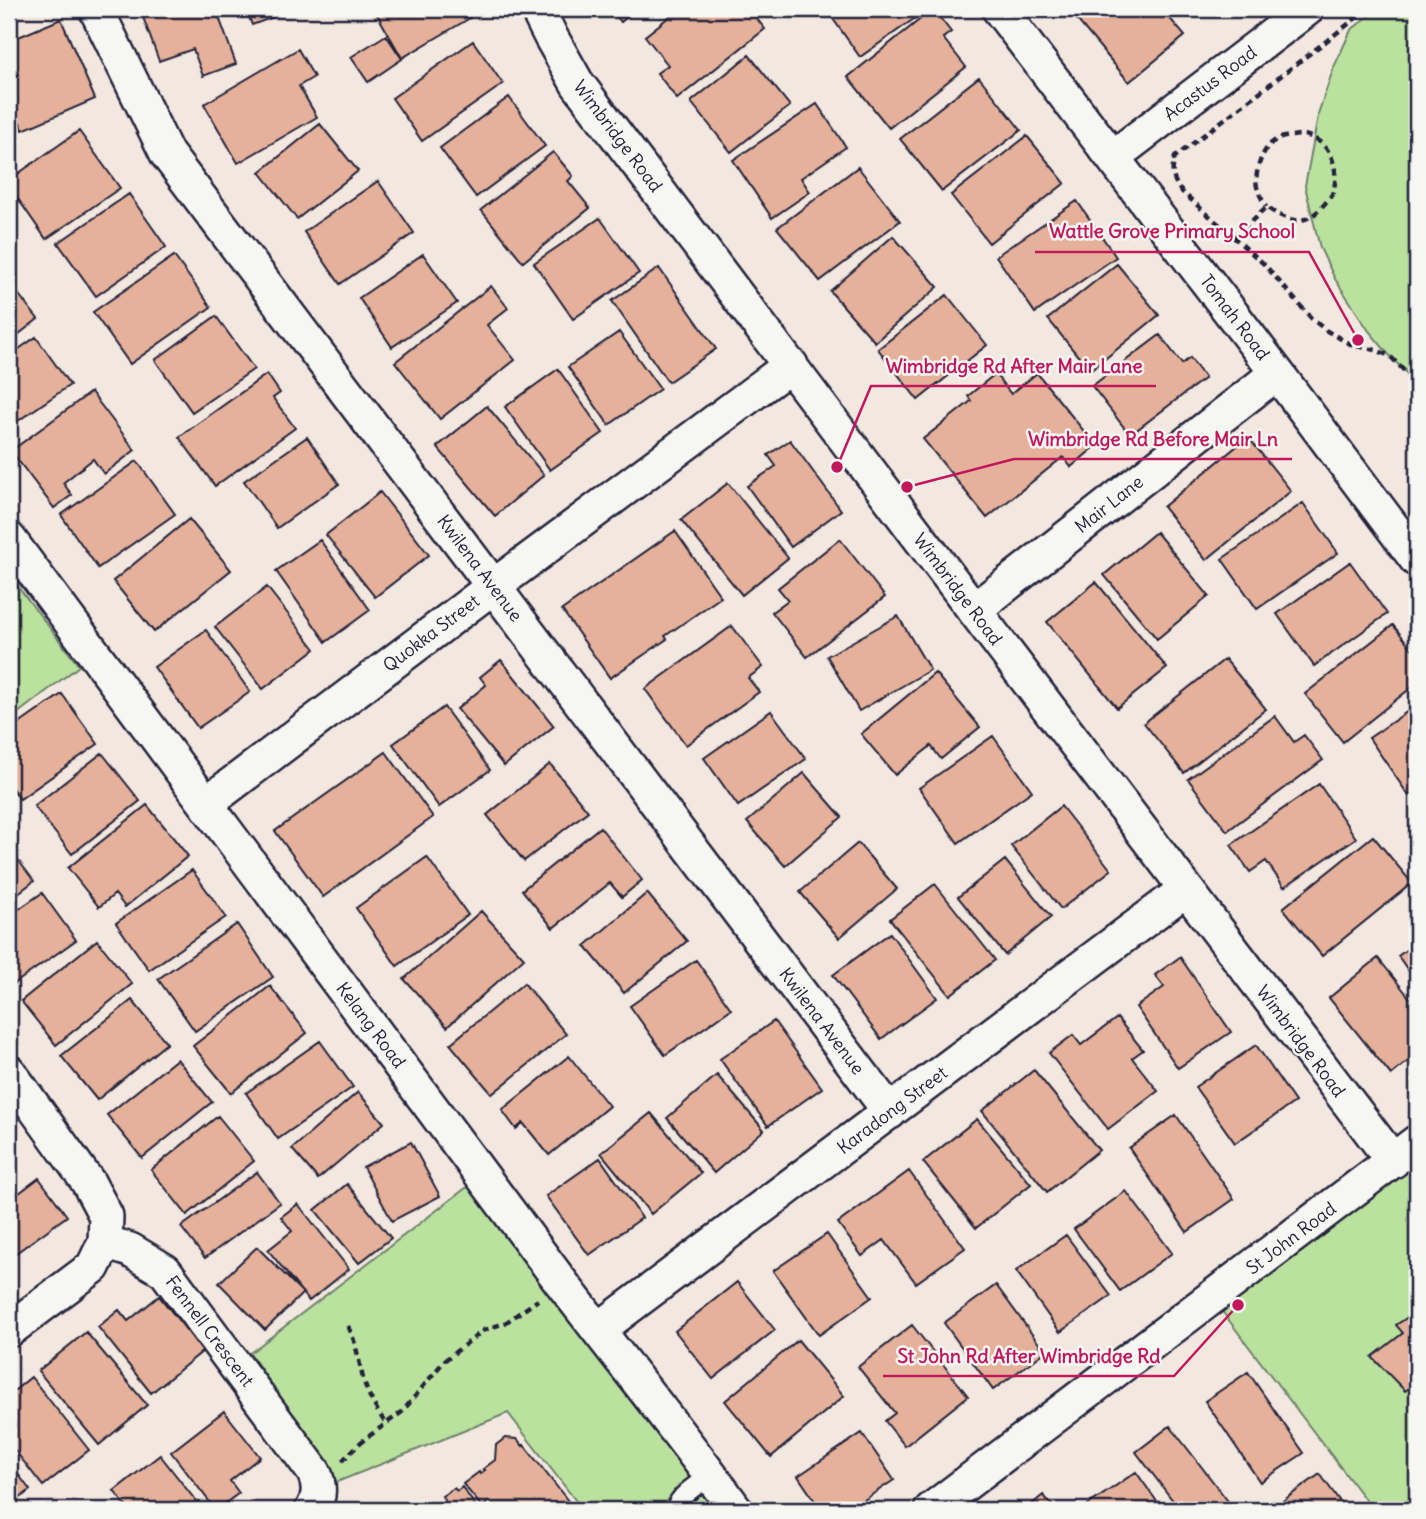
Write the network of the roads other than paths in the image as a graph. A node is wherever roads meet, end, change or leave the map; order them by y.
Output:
1 (96, 9) edge
2 (537, 9) edge
3 (999, 9) edge
4 (1307, 9) edge
5 (1112, 156) junction
6 (791, 365) junction
7 (1277, 373) junction
8 (9, 539) edge
9 (1417, 560) edge
10 (494, 586) junction
11 (974, 610) junction
12 (207, 803) junction
13 (1185, 890) junction
14 (9, 1072) edge
15 (890, 1112) junction
16 (1405, 1152) edge
17 (105, 1242) junction
18 (9, 1330) edge
19 (598, 1330) junction
20 (711, 1475) junction
21 (315, 1496) edge
22 (675, 1510) edge
23 (736, 1510) edge
24 (931, 1510) edge

1 - 10 street, Kwilena Avenue
2 - 6 street, Wimbridge Road
3 - 5 street, Tomah Road
4 - 5 street, Acastus Road
5 - 7 street, Tomah Road
6 - 10 street, Quokka Street
6 - 11 street, Wimbridge Road
7 - 9 street, Tomah Road
7 - 11 street, Mair Lane
8 - 12 street, Kelang Road
10 - 12 street, Quokka Street
10 - 15 street, Kwilena Avenue
11 - 13 street, Wimbridge Road
12 - 19 street, Kelang Road
13 - 15 street, Karadong Street
13 - 16 street, Wimbridge Road
14 - 17 street
15 - 19 street, Karadong Street
16 - 24 street, St John Road
17 - 18 street
17 - 21 street, Fennell Crescent
19 - 20 street, Kelang Road
20 - 22 lane
20 - 23 street, Kelang Road

